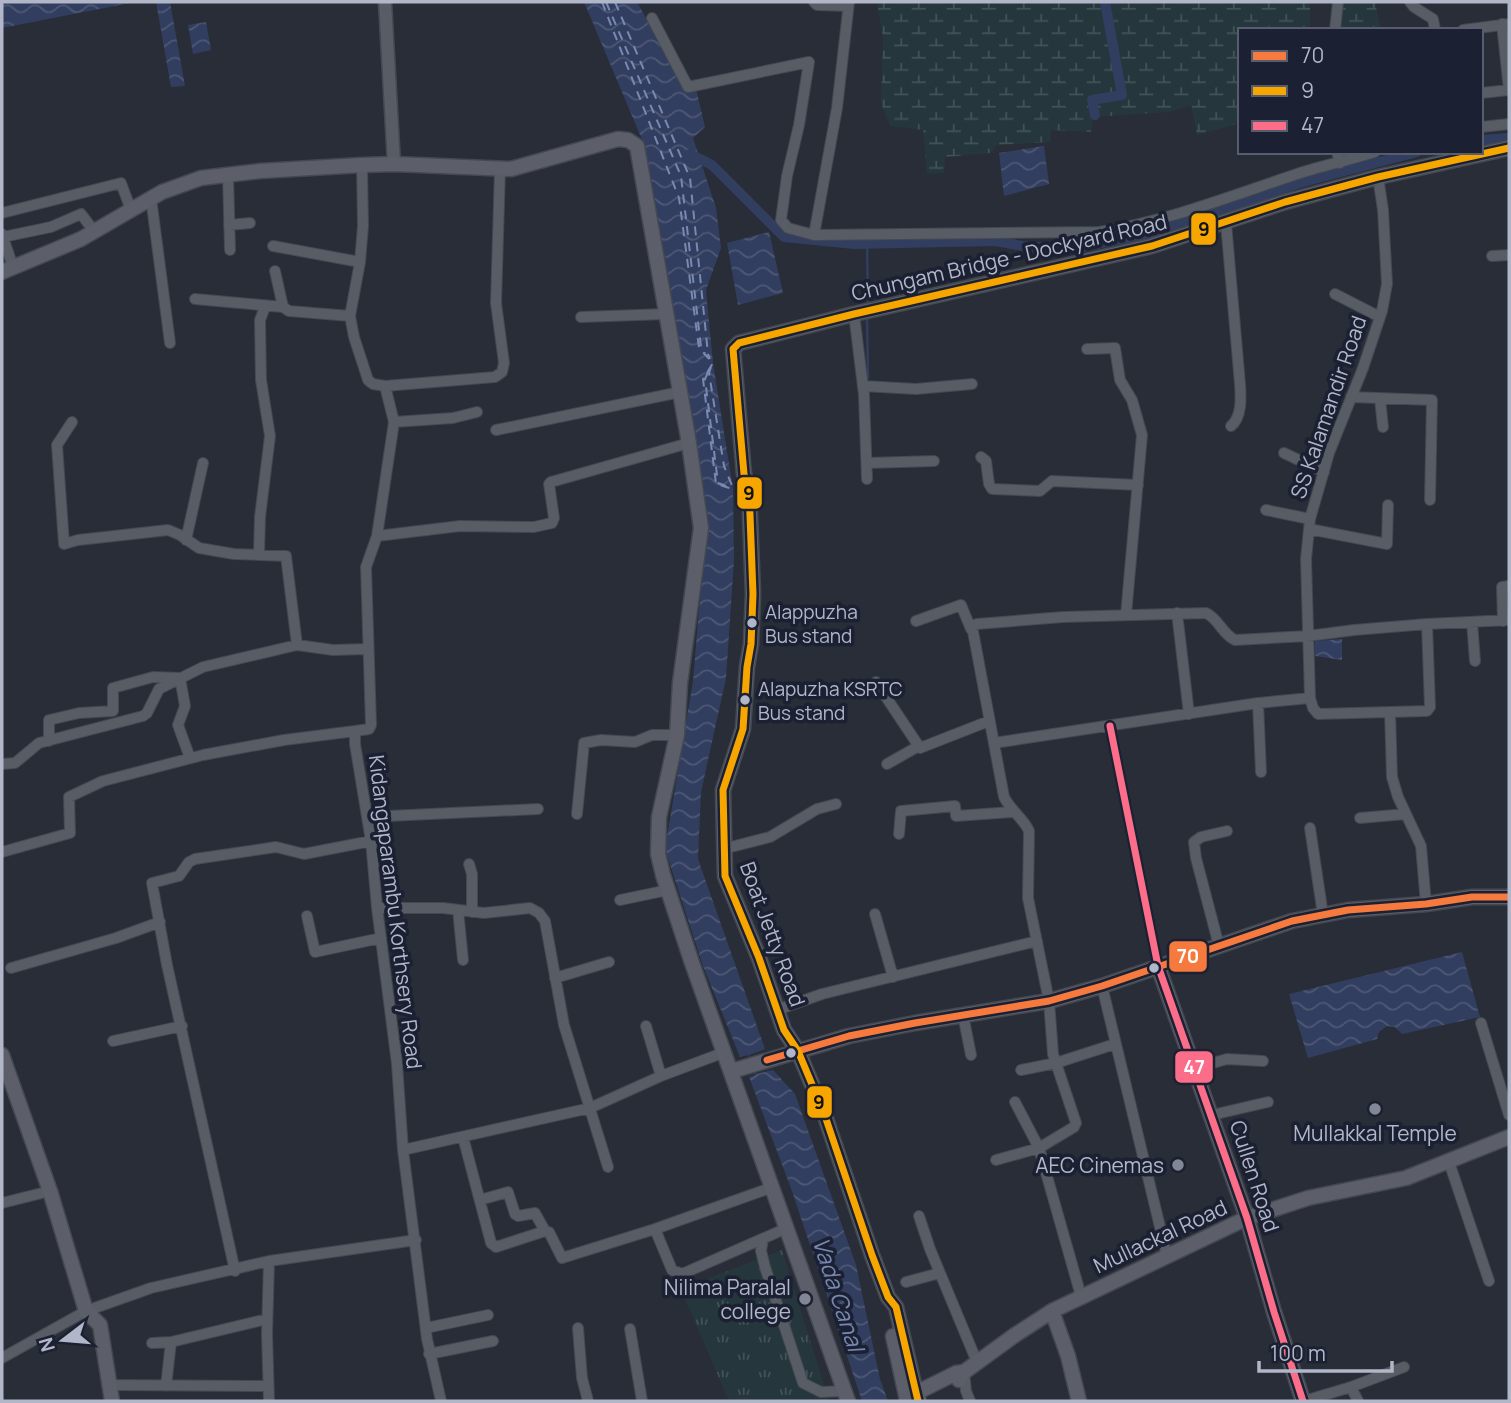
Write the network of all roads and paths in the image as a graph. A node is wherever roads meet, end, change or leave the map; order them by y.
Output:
1 (386, 2) edge
2 (814, 2) edge
3 (1338, 2) edge
4 (1410, 2) edge
5 (848, 4) edge
6 (652, 18) dead end
7 (1506, 24) edge
8 (1335, 28) edge
9 (1435, 28) edge
10 (1477, 28) edge
11 (1509, 90) edge
12 (1483, 93) edge
13 (1509, 124) edge
14 (1483, 127) edge
15 (1509, 148) edge
16 (1360, 154) edge
17 (1482, 154) edge
18 (1483, 154) edge
19 (1338, 157) edge
20 (394, 164) junction
21 (362, 165) junction
22 (500, 169) junction
23 (228, 175) junction
24 (1378, 177) junction
25 (151, 198) junction
26 (131, 210) junction
27 (2, 213) edge
28 (250, 223) dead end
29 (1226, 223) junction
30 (229, 225) junction
31 (94, 231) junction
32 (2, 235) edge
33 (814, 235) junction
34 (273, 246) dead end
35 (230, 250) dead end
36 (1509, 255) edge
37 (1492, 256) dead end
38 (360, 262) junction
39 (7, 269) edge
40 (275, 271) dead end
41 (1335, 294) dead end
42 (195, 299) dead end
43 (265, 307) junction
44 (283, 307) junction
45 (666, 314) junction
46 (854, 314) junction
47 (350, 316) junction
48 (581, 317) dead end
49 (1380, 317) junction
50 (170, 343) dead end
51 (1087, 349) dead end
52 (734, 360) joint
53 (972, 384) dead end
54 (386, 386) junction
55 (863, 386) junction
56 (680, 392) junction
57 (1351, 397) junction
58 (1380, 399) junction
59 (477, 412) dead end
60 (72, 422) dead end
61 (394, 422) junction
62 (1231, 426) dead end
63 (1382, 428) dead end
64 (496, 430) dead end
65 (689, 443) junction
66 (1284, 453) dead end
67 (982, 457) dead end
68 (934, 461) dead end
69 (203, 463) dead end
70 (868, 463) junction
71 (1324, 472) junction
72 (867, 479) dead end
73 (1138, 485) junction
74 (1430, 500) dead end
75 (1388, 505) dead end
76 (1266, 510) dead end
77 (1309, 524) junction
78 (377, 537) junction
79 (186, 540) junction
80 (259, 554) junction
81 (1509, 586) edge
82 (1177, 613) junction
83 (1126, 615) junction
84 (1506, 620) edge
85 (916, 621) dead end
86 (1472, 622) junction
87 (1427, 624) junction
88 (971, 629) junction
89 (1308, 636) junction
90 (297, 645) junction
91 (367, 649) junction
92 (1475, 661) dead end
93 (180, 678) junction
94 (877, 682) dead end
95 (1310, 698) junction
96 (1258, 703) junction
97 (1390, 712) junction
98 (1189, 714) junction
99 (989, 721) junction
100 (1110, 726) junction
101 (355, 731) junction
102 (677, 735) junction
103 (49, 741) junction
104 (994, 744) junction
105 (917, 747) junction
106 (190, 758) junction
107 (2, 764) edge
108 (887, 764) dead end
109 (1261, 772) dead end
110 (836, 804) dead end
111 (538, 809) dead end
112 (1012, 813) junction
113 (577, 814) dead end
114 (1406, 814) junction
115 (366, 817) junction
116 (1360, 818) dead end
117 (1310, 828) dead end
118 (1227, 831) dead end
119 (899, 834) dead end
120 (371, 841) junction
121 (723, 849) junction
122 (2, 852) edge
123 (469, 864) dead end
124 (668, 890) junction
125 (1509, 897) edge
126 (620, 900) dead end
127 (1426, 904) junction
128 (377, 908) junction
129 (458, 910) junction
130 (472, 912) junction
131 (875, 914) dead end
132 (1323, 915) junction
133 (307, 916) dead end
134 (159, 922) junction
135 (381, 938) junction
136 (1037, 941) junction
137 (1219, 946) junction
138 (463, 960) dead end
139 (609, 962) dead end
140 (1158, 966) junction
141 (11, 968) dead end
142 (893, 977) junction
143 (555, 978) junction
144 (1102, 986) junction
145 (1049, 1001) junction
146 (777, 1010) junction
147 (963, 1015) junction
148 (1481, 1023) dead end
149 (182, 1026) junction
150 (646, 1026) dead end
151 (113, 1041) dead end
152 (1115, 1044) junction
153 (798, 1051) junction
154 (725, 1052) junction
155 (2, 1055) edge
156 (971, 1055) dead end
157 (1263, 1060) dead end
158 (1056, 1063) junction
159 (1195, 1068) junction
160 (1021, 1070) dead end
161 (732, 1071) junction
162 (6, 1074) edge
163 (661, 1076) junction
164 (1015, 1102) dead end
165 (1268, 1102) dead end
166 (590, 1108) junction
167 (1212, 1115) junction
168 (1509, 1115) edge
169 (463, 1137) junction
170 (1509, 1137) edge
171 (1039, 1148) junction
172 (403, 1150) junction
173 (996, 1160) dead end
174 (1449, 1162) junction
175 (608, 1167) dead end
176 (773, 1187) junction
177 (50, 1191) junction
178 (480, 1200) junction
179 (2, 1203) edge
180 (919, 1216) dead end
181 (1247, 1218) junction
182 (787, 1228) junction
183 (655, 1229) junction
184 (545, 1231) junction
185 (764, 1239) junction
186 (416, 1240) junction
187 (1167, 1256) junction
188 (269, 1261) junction
189 (235, 1271) junction
190 (940, 1273) junction
191 (1489, 1281) dead end
192 (906, 1283) dead end
193 (1081, 1296) junction
194 (86, 1311) junction
195 (1052, 1311) junction
196 (488, 1315) dead end
197 (267, 1319) junction
198 (426, 1328) junction
199 (578, 1328) dead end
200 (630, 1329) dead end
201 (493, 1341) dead end
202 (171, 1342) junction
203 (152, 1343) dead end
204 (429, 1354) junction
205 (2, 1358) edge
206 (977, 1362) junction
207 (1404, 1367) dead end
208 (964, 1372) junction
209 (109, 1385) junction
210 (166, 1386) junction
211 (268, 1386) junction
212 (1350, 1387) junction
213 (846, 1396) edge
214 (1332, 1397) edge
215 (913, 1399) edge
216 (112, 1401) edge
217 (269, 1401) edge
218 (441, 1401) edge
219 (588, 1401) edge
220 (642, 1401) edge
221 (970, 1401) edge
222 (1079, 1401) edge
223 (1303, 1401) edge
224 (1358, 1401) edge

1 - 20 street
2 - 5 street
3 - 8 street
4 - 9 street
5 - 33 street
6 - 33 street
7 - 10 street
7 - 11 street
11 - 12 street
13 - 14 street
15 - 18 main road, Chungam Bridge - Dockyard Road
16 - 19 street
17 - 24 main road, Chungam Bridge - Dockyard Road
19 - 33 street
20 - 21 main road
20 - 22 main road
21 - 23 main road
21 - 38 street
22 - 45 main road
22 - 54 street
23 - 25 main road
23 - 30 street
24 - 29 main road, Chungam Bridge - Dockyard Road
24 - 49 street, SS Kalamandir Road
25 - 26 main road
25 - 50 street
26 - 27 street
26 - 31 main road
28 - 30 street
29 - 46 main road, Chungam Bridge - Dockyard Road
29 - 62 street
30 - 35 street
31 - 32 street
31 - 39 main road
32 - 39 street
34 - 38 street
36 - 37 street
38 - 47 street
40 - 44 street
41 - 49 street
42 - 43 street
43 - 44 street
43 - 80 street
44 - 47 street
45 - 48 street
45 - 56 main road
46 - 52 main road, Chungam Bridge - Dockyard Road
46 - 55 street
47 - 54 street
49 - 57 street, SS Kalamandir Road
51 - 73 street
52 - 121 main road, Boat Jetty Road
53 - 55 street
54 - 61 street, Kidangaparambu Korthsery Road
55 - 70 street
56 - 64 street
56 - 65 main road
57 - 58 street
57 - 71 street, SS Kalamandir Road
58 - 63 street
58 - 74 street
59 - 61 street
60 - 79 street
61 - 78 street, Kidangaparambu Korthsery Road
65 - 78 street
65 - 102 main road
66 - 71 street
67 - 73 street
68 - 70 street
69 - 79 street
70 - 72 street
71 - 77 street, SS Kalamandir Road
73 - 83 street
75 - 77 street
76 - 77 street
77 - 89 street, SS Kalamandir Road
78 - 91 street, Kidangaparambu Korthsery Road
79 - 80 street
80 - 90 street
81 - 84 street
82 - 83 street
82 - 89 street
82 - 98 street
83 - 88 street
84 - 86 street
85 - 88 street
86 - 87 street
86 - 92 street
87 - 89 street
87 - 97 street
88 - 99 street
89 - 95 street, SS Kalamandir Road
90 - 91 street
90 - 93 street
91 - 101 street, Kidangaparambu Korthsery Road
93 - 103 street
93 - 103 street
93 - 106 street
94 - 105 street
95 - 96 street
95 - 97 street
96 - 98 street
96 - 109 street
97 - 114 street
98 - 100 street
99 - 104 street
99 - 105 street
100 - 104 street
100 - 140 street
101 - 106 street
101 - 115 street, Kidangaparambu Korthsery Road
102 - 113 street
102 - 124 main road
103 - 107 street
104 - 112 street
105 - 108 street
106 - 122 street
110 - 121 street
111 - 115 street
112 - 119 street
112 - 136 street
114 - 116 street
114 - 127 street
115 - 120 street, Kidangaparambu Korthsery Road
117 - 132 street
118 - 137 street
120 - 128 street, Kidangaparambu Korthsery Road
120 - 134 street
121 - 146 main road, Boat Jetty Road
123 - 130 street
124 - 126 street
124 - 154 main road
125 - 127 main road
127 - 132 main road
128 - 129 street
128 - 135 street, Kidangaparambu Korthsery Road
129 - 130 street
129 - 138 street
130 - 143 street
131 - 142 street
132 - 137 main road
133 - 135 street
134 - 141 street
134 - 149 street
135 - 172 street, Kidangaparambu Korthsery Road
136 - 142 street
136 - 145 street
137 - 140 main road
139 - 143 street
140 - 144 main road
140 - 159 main road, Cullen Road
142 - 146 street
143 - 166 street
144 - 145 main road
144 - 152 street
145 - 147 main road
145 - 158 street
146 - 153 main road, Boat Jetty Road
147 - 153 main road
147 - 156 street
148 - 168 street
149 - 151 street
149 - 189 street
150 - 163 street
152 - 158 street
152 - 187 street
153 - 161 main road
153 - 215 main road, Boat Jetty Road
154 - 161 main road
154 - 163 street
155 - 162 main road
157 - 159 street
158 - 160 street
158 - 171 street
159 - 167 main road, Cullen Road
161 - 176 main road
162 - 177 main road
163 - 166 street
164 - 171 street
165 - 167 street
166 - 169 street
166 - 175 street
167 - 181 main road, Cullen Road
169 - 172 street
169 - 178 street
170 - 174 main road, Mullackal Road
171 - 173 street
171 - 193 street
172 - 186 street, Kidangaparambu Korthsery Road
174 - 181 main road, Mullackal Road
174 - 191 street
176 - 182 main road
176 - 183 street
177 - 179 street
177 - 194 main road
178 - 184 street
178 - 184 street
180 - 190 street
181 - 187 main road, Mullackal Road
181 - 223 main road, Cullen Road
182 - 185 street
182 - 213 main road
183 - 184 street
183 - 185 street
185 - 213 street
186 - 188 street
186 - 198 street, Kidangaparambu Korthsery Road
187 - 193 main road, Mullackal Road
188 - 189 street
188 - 197 street
189 - 194 street
190 - 192 street
190 - 206 street
193 - 195 main road, Mullackal Road
194 - 205 street
194 - 209 main road
195 - 206 main road, Mullackal Road
195 - 222 main road
196 - 198 street
197 - 202 street
197 - 211 street
198 - 204 street, Kidangaparambu Korthsery Road
199 - 219 street
200 - 220 street
201 - 204 street
202 - 203 street
202 - 210 street
204 - 218 street, Kidangaparambu Korthsery Road
206 - 208 main road, Mullackal Road
207 - 212 street
208 - 215 main road, Mullackal Road
208 - 221 street
209 - 210 street
209 - 216 main road
210 - 211 street
211 - 217 street
212 - 214 street
212 - 224 street
214 - 223 street

